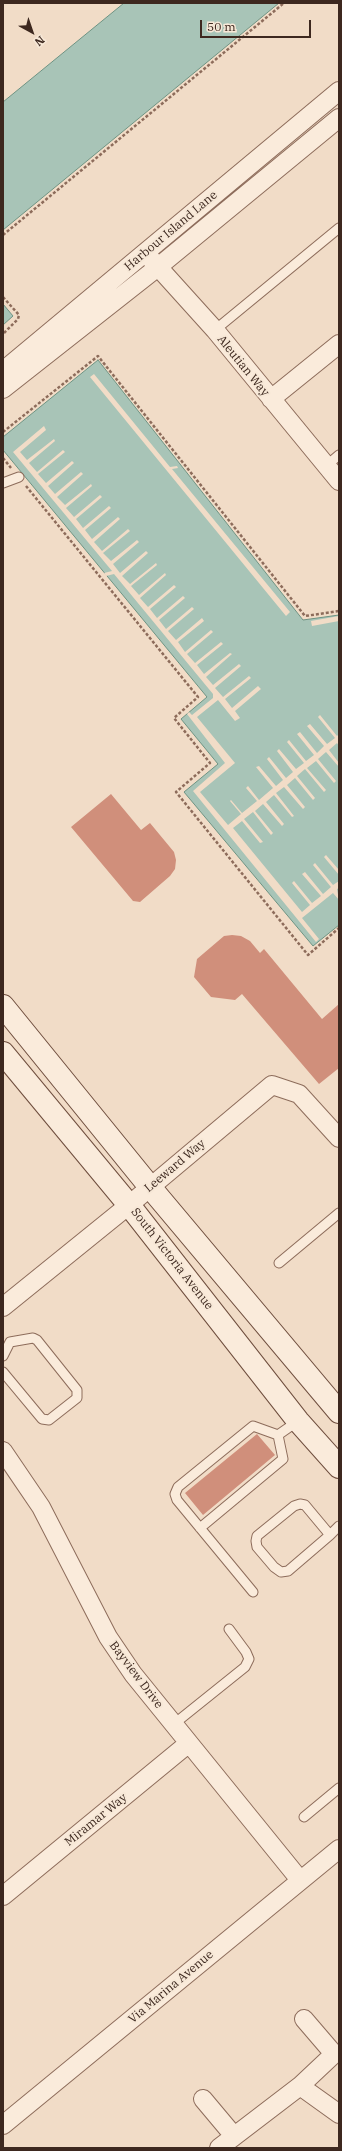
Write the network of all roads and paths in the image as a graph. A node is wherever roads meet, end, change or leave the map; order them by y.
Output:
1 (284, 3) edge
2 (339, 91) edge
3 (339, 118) edge
4 (339, 228) edge
5 (3, 235) edge
6 (145, 253) junction
7 (158, 267) junction
8 (3, 297) edge
9 (215, 330) junction
10 (3, 334) edge
11 (339, 344) edge
12 (3, 370) edge
13 (3, 389) edge
14 (271, 400) junction
15 (3, 432) edge
16 (3, 458) edge
17 (332, 461) edge
18 (19, 477) junction
19 (339, 481) edge
20 (3, 483) edge
21 (339, 611) edge
22 (339, 928) edge
23 (3, 1006) edge
24 (3, 1053) edge
25 (339, 1138) edge
26 (150, 1187) junction
27 (129, 1205) junction
28 (339, 1213) edge
29 (279, 1263) dead end
30 (3, 1307) edge
31 (3, 1335) edge
32 (10, 1342) junction
33 (3, 1356) edge
34 (3, 1372) edge
35 (339, 1412) edge
36 (298, 1421) junction
37 (278, 1435) junction
38 (3, 1451) edge
39 (339, 1467) edge
40 (339, 1526) edge
41 (200, 1528) junction
42 (330, 1535) junction
43 (253, 1592) dead end
44 (228, 1629) dead end
45 (174, 1724) junction
46 (189, 1744) junction
47 (339, 1788) edge
48 (304, 1818) dead end
49 (339, 1849) edge
50 (300, 1880) junction
51 (3, 1896) edge
52 (304, 2020) dead end
53 (300, 2086) junction
54 (203, 2099) dead end
55 (339, 2114) edge
56 (3, 2125) edge
57 (234, 2136) junction
58 (219, 2148) edge

1 - 5 path
2 - 6 street, Harbour Island Lane
3 - 7 street, Harbour Island Lane
4 - 9 lane
6 - 7 street, Aleutian Way
6 - 12 street, Harbour Island Lane
7 - 9 street, Aleutian Way
7 - 13 street, Harbour Island Lane
8 - 10 path
9 - 14 street, Aleutian Way
11 - 14 street
14 - 17 street, Aleutian Way
15 - 21 path
16 - 18 path
17 - 19 street, Aleutian Way
18 - 20 lane
18 - 22 path
23 - 26 main road
24 - 27 main road, South Victoria Avenue
25 - 26 street, Leeward Way
26 - 27 street, Leeward Way
26 - 35 main road
27 - 30 street, Leeward Way
27 - 36 main road, South Victoria Avenue
28 - 29 lane
31 - 32 lane
32 - 33 lane
32 - 34 lane
36 - 37 lane
36 - 39 main road, South Victoria Avenue
37 - 41 lane
37 - 41 lane
38 - 45 street, Bayview Drive
40 - 42 lane
41 - 43 lane
42 - 42 lane
44 - 45 lane
45 - 46 street, Bayview Drive
46 - 50 street, Bayview Drive
46 - 51 street, Miramar Way
47 - 48 lane
49 - 50 street, Via Marina Avenue
50 - 56 street, Via Marina Avenue
52 - 53 street
53 - 55 street
53 - 57 street
54 - 57 street
57 - 58 street

